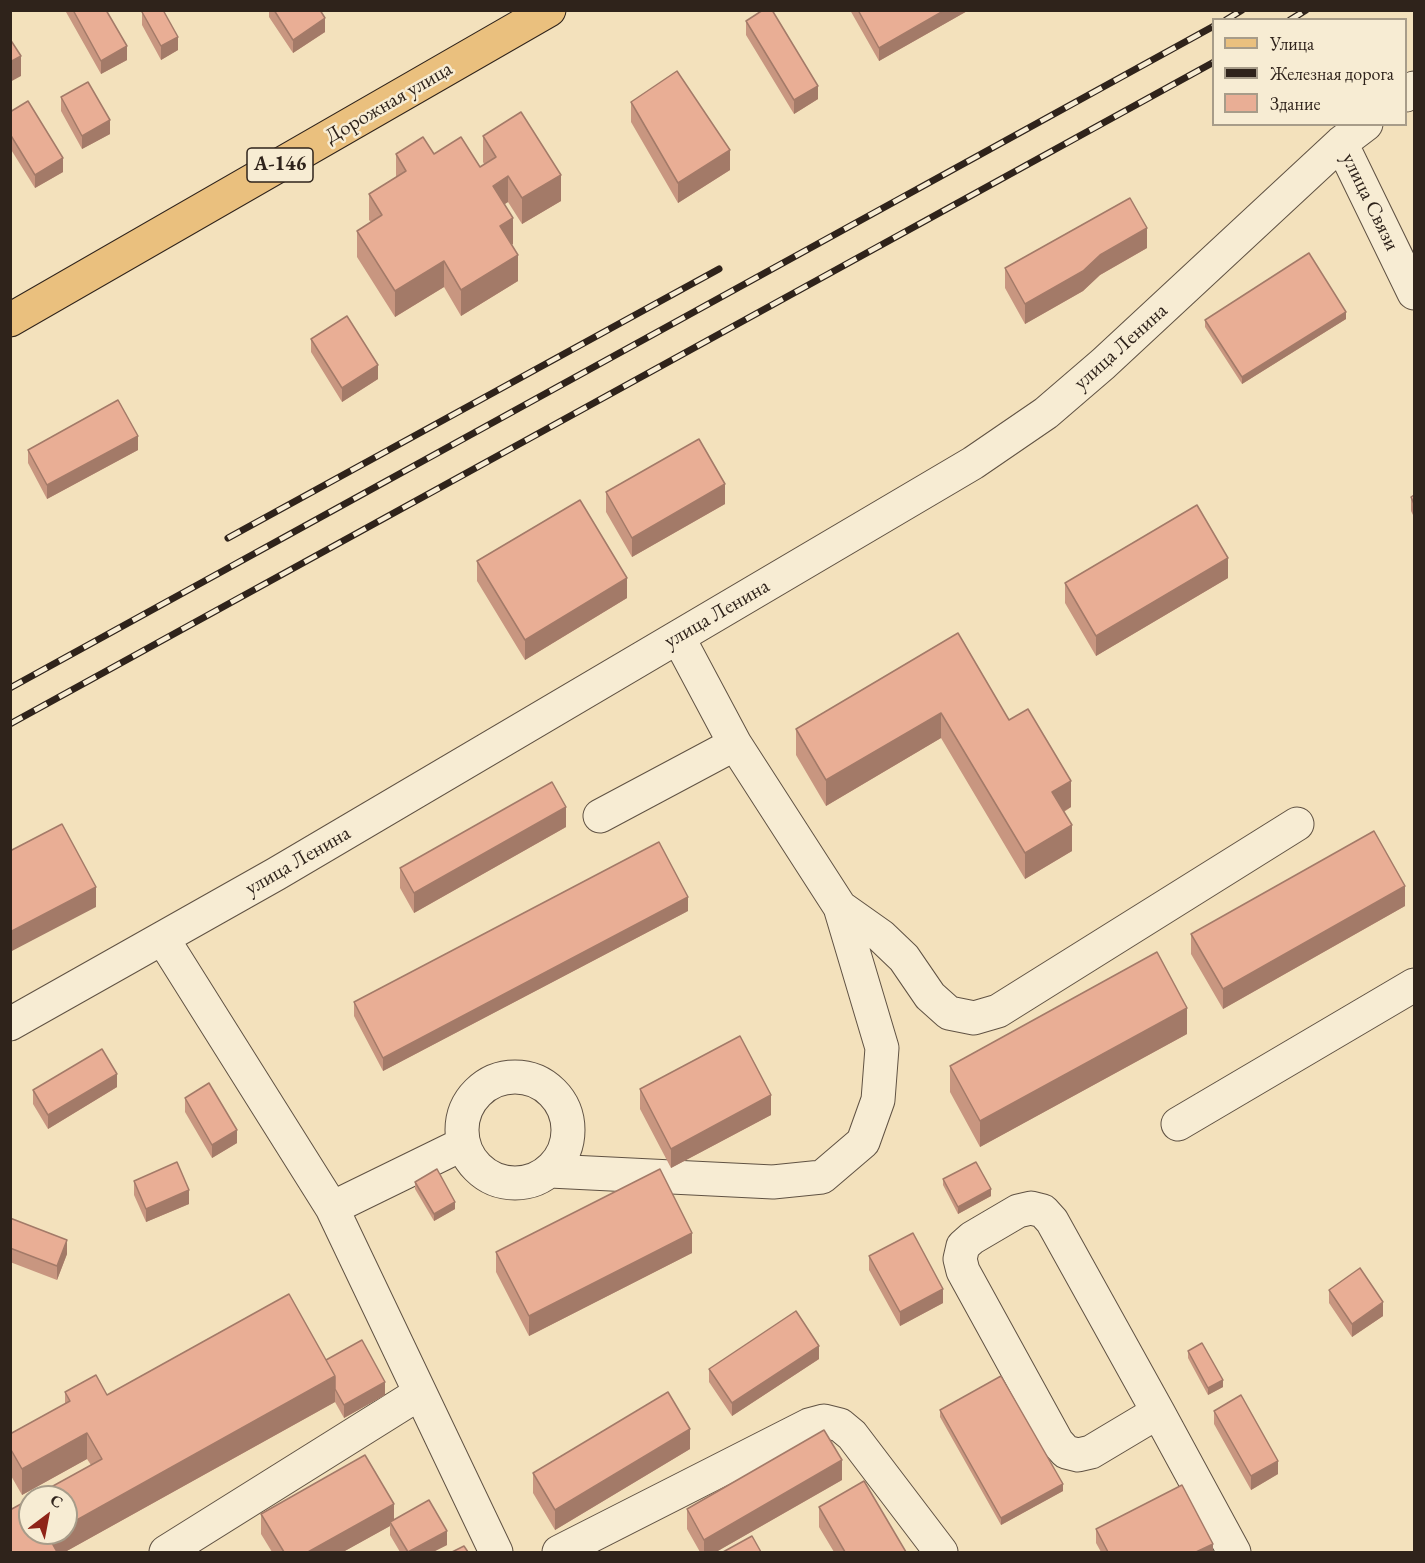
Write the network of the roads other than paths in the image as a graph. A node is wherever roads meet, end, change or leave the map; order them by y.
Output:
1 (549, 10) edge
2 (1353, 134) edge
3 (1414, 292) edge
4 (10, 320) edge
5 (678, 637) junction
6 (735, 744) junction
7 (600, 816) dead end
8 (1297, 824) dead end
9 (840, 908) junction
10 (163, 939) junction
11 (1414, 985) edge
12 (10, 1024) edge
13 (1178, 1125) dead end
14 (463, 1143) junction
15 (550, 1171) junction
16 (332, 1208) junction
17 (420, 1393) junction
18 (1158, 1412) junction
19 (166, 1552) edge
20 (496, 1552) edge
21 (559, 1552) edge
22 (941, 1552) edge
23 (1234, 1552) edge

1 - 4 main road, Дорожная улица / А-146
2 - 3 street, улица Связи
2 - 5 street, улица Ленина
5 - 6 street
5 - 10 street, улица Ленина
6 - 7 street
6 - 9 street
8 - 9 street
9 - 15 street
10 - 12 street, улица Ленина
10 - 16 street
11 - 13 street
14 - 15 street
14 - 15 street
14 - 16 street
16 - 17 street
17 - 19 street
17 - 20 street
18 - 18 street
18 - 23 street
21 - 22 street

